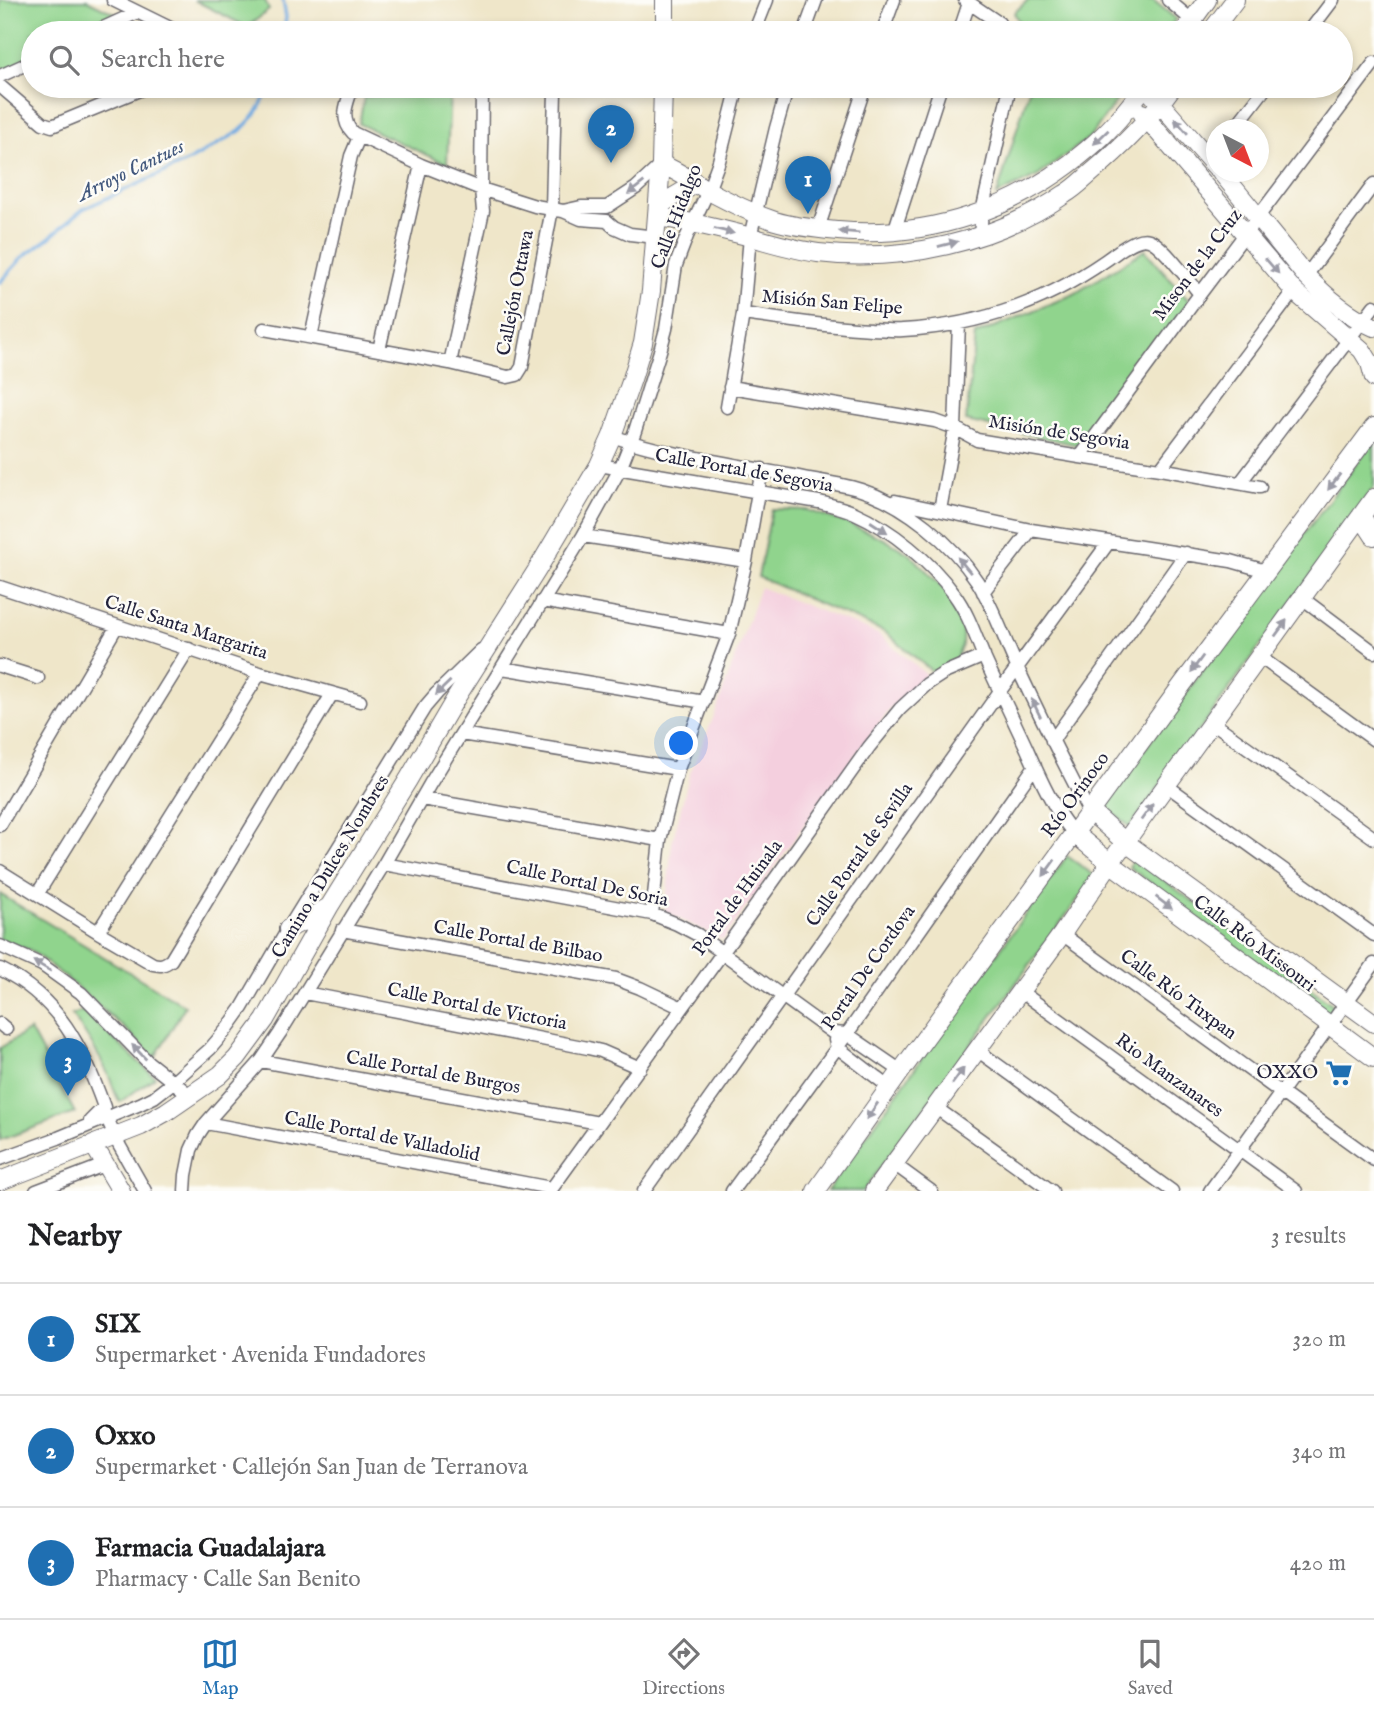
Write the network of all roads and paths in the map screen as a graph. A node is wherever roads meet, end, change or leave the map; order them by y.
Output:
1 (113, 0) edge
2 (666, 0) edge
3 (767, 0) edge
4 (816, 0) edge
5 (894, 0) edge
6 (1168, 0) edge
7 (1235, 0) edge
8 (1333, 0) edge
9 (967, 1) edge
10 (1202, 2) edge
11 (136, 13) junction
12 (118, 21) edge
13 (154, 21) edge
14 (665, 21) edge
15 (759, 21) edge
16 (808, 21) edge
17 (887, 21) edge
18 (962, 21) edge
19 (996, 21) edge
20 (1183, 21) edge
21 (1191, 21) edge
22 (1210, 21) edge
23 (1218, 21) edge
24 (1317, 21) edge
25 (1374, 64) edge
26 (21, 66) edge
27 (0, 76) edge
28 (0, 86) edge
29 (1353, 92) edge
30 (120, 98) edge
31 (350, 98) edge
32 (482, 98) edge
33 (555, 98) edge
34 (663, 98) edge
35 (735, 98) edge
36 (785, 98) edge
37 (861, 98) edge
38 (937, 98) edge
39 (1007, 98) edge
40 (1136, 98) edge
41 (1156, 98) edge
42 (1165, 98) edge
43 (1258, 98) edge
44 (1348, 98) edge
45 (1133, 102) junction
46 (1161, 103) junction
47 (1242, 119) edge
48 (1148, 120) junction
49 (359, 137) junction
50 (1206, 151) edge
51 (661, 164) junction
52 (421, 165) junction
53 (1232, 182) edge
54 (1374, 184) edge
55 (703, 187) junction
56 (481, 189) junction
57 (607, 207) junction
58 (557, 210) junction
59 (982, 212) junction
60 (755, 213) junction
61 (1259, 216) junction
62 (657, 219) junction
63 (607, 221) junction
64 (693, 223) junction
65 (818, 229) junction
66 (894, 232) junction
67 (980, 235) junction
68 (1245, 235) junction
69 (750, 237) junction
70 (1306, 276) junction
71 (1294, 291) junction
72 (1200, 294) junction
73 (1374, 306) edge
74 (743, 314) junction
75 (959, 324) junction
76 (1368, 324) edge
77 (264, 329) dead end
78 (311, 337) junction
79 (1349, 338) junction
80 (379, 350) junction
81 (450, 363) junction
82 (1372, 365) edge
83 (730, 387) junction
84 (727, 407) dead end
85 (1374, 427) edge
86 (955, 428) junction
87 (612, 436) junction
88 (631, 443) junction
89 (1080, 457) junction
90 (599, 465) junction
91 (1160, 468) junction
92 (620, 469) junction
93 (762, 469) junction
94 (1240, 483) junction
95 (1260, 487) dead end
96 (861, 490) junction
97 (759, 492) junction
98 (1374, 498) edge
99 (886, 500) junction
100 (940, 510) junction
101 (854, 512) junction
102 (1362, 516) junction
103 (1031, 530) junction
104 (583, 536) junction
105 (1374, 536) edge
106 (1109, 542) junction
107 (1186, 553) junction
108 (746, 561) junction
109 (1266, 571) junction
110 (0, 587) edge
111 (983, 592) junction
112 (1302, 598) junction
113 (542, 601) junction
114 (117, 626) junction
115 (729, 634) junction
116 (496, 635) junction
117 (189, 649) junction
118 (1374, 652) edge
119 (984, 656) junction
120 (1260, 657) junction
121 (0, 666) edge
122 (502, 668) junction
123 (1017, 668) junction
124 (260, 673) junction
125 (38, 678) dead end
126 (1000, 691) junction
127 (332, 694) junction
128 (360, 701) dead end
129 (704, 702) junction
130 (1212, 722) junction
131 (461, 734) junction
132 (1374, 740) edge
133 (1052, 741) junction
134 (1035, 766) junction
135 (678, 769) junction
136 (1166, 785) junction
137 (422, 799) junction
138 (1091, 812) junction
139 (0, 825) edge
140 (1074, 833) junction
141 (1374, 838) edge
142 (660, 840) junction
143 (1125, 842) junction
144 (1110, 863) junction
145 (384, 864) junction
146 (0, 871) edge
147 (38, 893) junction
148 (330, 907) junction
149 (652, 914) junction
150 (288, 929) junction
151 (342, 930) junction
152 (99, 932) junction
153 (1062, 934) junction
154 (1374, 935) edge
155 (0, 946) edge
156 (723, 951) junction
157 (1374, 964) edge
158 (0, 969) edge
159 (1020, 991) junction
160 (305, 993) junction
161 (784, 996) junction
162 (1346, 1003) junction
163 (682, 1008) junction
164 (1374, 1023) edge
165 (1330, 1026) junction
166 (833, 1033) junction
167 (846, 1034) junction
168 (837, 1047) junction
169 (977, 1050) junction
170 (1374, 1058) edge
171 (261, 1061) junction
172 (640, 1068) junction
173 (901, 1071) junction
174 (172, 1083) junction
175 (889, 1087) junction
176 (1282, 1093) junction
177 (191, 1096) junction
178 (935, 1107) junction
179 (107, 1118) junction
180 (206, 1123) junction
181 (598, 1123) junction
182 (85, 1126) junction
183 (114, 1136) junction
184 (93, 1144) junction
185 (1240, 1151) junction
186 (0, 1159) edge
187 (1374, 1160) edge
188 (894, 1164) junction
189 (104, 1165) junction
190 (0, 1181) edge
191 (550, 1190) edge
192 (36, 1191) edge
193 (121, 1191) edge
194 (145, 1191) edge
195 (185, 1191) edge
196 (644, 1191) edge
197 (732, 1191) edge
198 (815, 1191) edge
199 (874, 1191) edge
200 (931, 1191) edge
201 (1052, 1191) edge
202 (1172, 1191) edge
203 (1210, 1191) edge
204 (1296, 1191) edge

1 - 11 street
2 - 14 street
3 - 15 street
4 - 16 street
5 - 17 street
6 - 20 street
7 - 23 street
8 - 24 street
9 - 18 street
9 - 19 street
10 - 21 street
10 - 22 street
11 - 12 street
11 - 13 street
25 - 29 street, Mison de la Cruz
26 - 27 street
28 - 30 street
31 - 49 street
32 - 56 street
33 - 58 street, Callejón Ottawa
34 - 51 street, Camino a Dulces Nombres
35 - 55 street, Calle Hidalgo
36 - 60 street
37 - 65 street
38 - 66 street
39 - 59 street
40 - 45 street
41 - 46 street
42 - 46 street
43 - 47 street
44 - 61 street, Mison de la Cruz
45 - 48 street
45 -> 59 street
46 - 48 street
50 -> 46 street
48 - 67 street
48 - 68 street
49 - 52 street
49 - 78 street
51 - 55 street
51 -> 57 street
51 - 62 street, Camino a Dulces Nombres
52 - 56 street
52 - 80 street
53 - 61 street
54 - 70 street
55 - 60 street
55 - 62 street
55 - 64 street, Calle Hidalgo
56 - 58 street
56 - 81 street
57 - 58 street
57 - 63 street
58 - 63 street
58 - 81 street, Callejón Ottawa
59 - 66 street
59 - 67 street
60 - 65 street
60 - 69 street
61 - 68 street, Mison de la Cruz
61 - 70 street
62 - 63 street
62 - 64 street
62 - 87 street, Camino a Dulces Nombres
64 -> 69 street
64 - 88 street, Calle Hidalgo
66 -> 65 street
69 -> 67 street
68 -> 71 street
68 - 72 street, Mison de la Cruz
69 - 74 street
70 - 76 street
71 - 79 street
71 - 91 street
72 - 75 street, Misión San Felipe
72 - 89 street, Mison de la Cruz
73 - 76 street
74 - 75 street, Misión San Felipe
74 - 83 street
75 - 86 street
76 - 79 street
77 - 78 street, Callejón Ottawa
78 - 80 street, Callejón Ottawa
79 - 82 street
79 - 94 street
80 - 81 street, Callejón Ottawa
83 - 84 street
83 - 86 street, Misión de Segovia
85 -> 109 street, Río Orinoco
86 - 89 street, Misión de Segovia
86 - 100 street
87 - 88 street, Calle Portal de Segovia
87 - 90 street, Camino a Dulces Nombres
88 - 92 street
88 - 93 street, Calle Portal de Segovia
89 - 91 street, Misión de Segovia
90 - 92 street, Calle Portal de Segovia
90 - 116 street, Camino a Dulces Nombres
91 - 94 street, Misión de Segovia
92 - 97 street, Calle Portal de Segovia
92 - 104 street
93 - 96 street, Calle Portal de Segovia
93 - 97 street
94 - 95 street, Misión de Segovia
96 - 99 street, Calle Portal de Segovia
96 - 101 street
97 - 101 street, Calle Portal de Segovia
97 - 108 street
98 - 102 street
99 - 100 street, Calle Portal de Segovia
111 -> 99 street, Calle Portal de Segovia
100 - 103 street, Calle Portal de Segovia
101 -> 119 street, Calle Portal de Segovia
102 - 105 street
102 - 112 street
103 - 106 street, Calle Portal de Segovia
103 - 111 street
104 - 108 street
104 - 113 street
106 - 107 street, Calle Portal de Segovia
106 - 123 street, Calle Portal de Sevilla
107 - 109 street, Calle Portal de Segovia
107 - 133 street
108 - 115 street
109 -> 138 street, Río Orinoco
110 - 114 street, Calle Santa Margarita
111 - 123 street, Calle Portal de Segovia
112 - 118 street
120 -> 112 street
113 - 115 street
113 - 122 street
114 - 117 street, Calle Santa Margarita
114 - 139 street
115 - 129 street
116 - 148 street, Camino a Dulces Nombres
116 -> 150 street
117 - 124 street, Calle Santa Margarita
117 - 147 street
119 - 126 street, Calle Portal de Segovia
119 - 156 street, Portal de Huinala
120 - 130 street
120 - 132 street
121 - 125 street
122 - 129 street
122 - 131 street
123 - 126 street, Calle Portal de Sevilla
133 -> 123 street, Calle Portal de Segovia
124 - 127 street, Calle Santa Margarita
124 - 152 street
126 - 134 street, Calle Portal de Segovia
126 - 161 street, Calle Portal de Sevilla
127 - 128 street, Calle Santa Margarita
127 - 152 street
129 - 135 street
130 - 136 street
130 - 141 street
131 - 135 street
131 - 137 street
133 - 138 street, Calle Portal de Segovia
134 - 140 street, Calle Portal de Segovia
134 - 167 street, Portal De Cordova
135 - 142 street
143 -> 136 street
136 - 154 street
137 - 142 street
137 - 145 street
138 - 140 street, Río Orinoco
138 - 143 street, Calle Río Missouri
140 - 144 street, Calle Río Missouri
140 -> 173 street, Río Orinoco
142 - 149 street
143 - 144 street
143 - 162 street, Calle Río Missouri
144 - 153 street
144 -> 165 street, Calle Río Missouri
145 - 149 street, Calle Portal De Soria
145 - 151 street
146 - 147 street
147 - 152 street
148 - 150 street
148 - 177 street, Camino a Dulces Nombres
149 - 156 street, Calle Portal De Soria
150 - 174 street
151 - 160 street
151 - 163 street, Calle Portal de Bilbao
153 - 159 street
153 - 176 street, Calle Río Tuxpan
174 -> 155 street
156 - 161 street, Calle Portal De Soria
156 - 163 street, Portal de Huinala
157 - 162 street
158 - 182 street
159 - 169 street
159 - 185 street, Rio Manzanares
160 - 171 street
160 - 172 street, Calle Portal de Victoria
161 - 166 street, Calle Portal De Soria
161 - 196 street, Calle Portal de Sevilla
162 - 164 street, Calle Río Missouri
162 - 165 street
163 - 172 street, Portal de Huinala
165 - 170 street, Calle Río Missouri
165 - 176 street
166 - 167 street
166 - 168 street
167 - 168 street, Portal De Cordova
167 - 173 street
168 - 175 street
168 - 197 street, Portal De Cordova
178 -> 169 street
169 - 202 street
171 - 180 street
171 - 181 street, Calle Portal de Burgos
172 - 181 street, Portal de Huinala
173 - 175 street, Río Orinoco
174 - 177 street
174 - 179 street
175 -> 198 street, Río Orinoco
176 - 185 street
176 - 187 street, Calle Río Tuxpan
177 - 183 street, Camino a Dulces Nombres
178 - 188 street
178 - 201 street
179 - 182 street
179 - 183 street
180 - 191 street, Calle Portal de Valladolid
180 - 195 street
181 - 191 street, Portal de Huinala
182 - 184 street
182 - 186 street
183 - 184 street, Camino a Dulces Nombres
183 - 194 street
184 - 189 street
184 - 190 street, Camino a Dulces Nombres
185 - 203 street
185 - 204 street, Rio Manzanares
188 - 199 street
188 - 200 street
189 - 192 street
189 - 193 street

